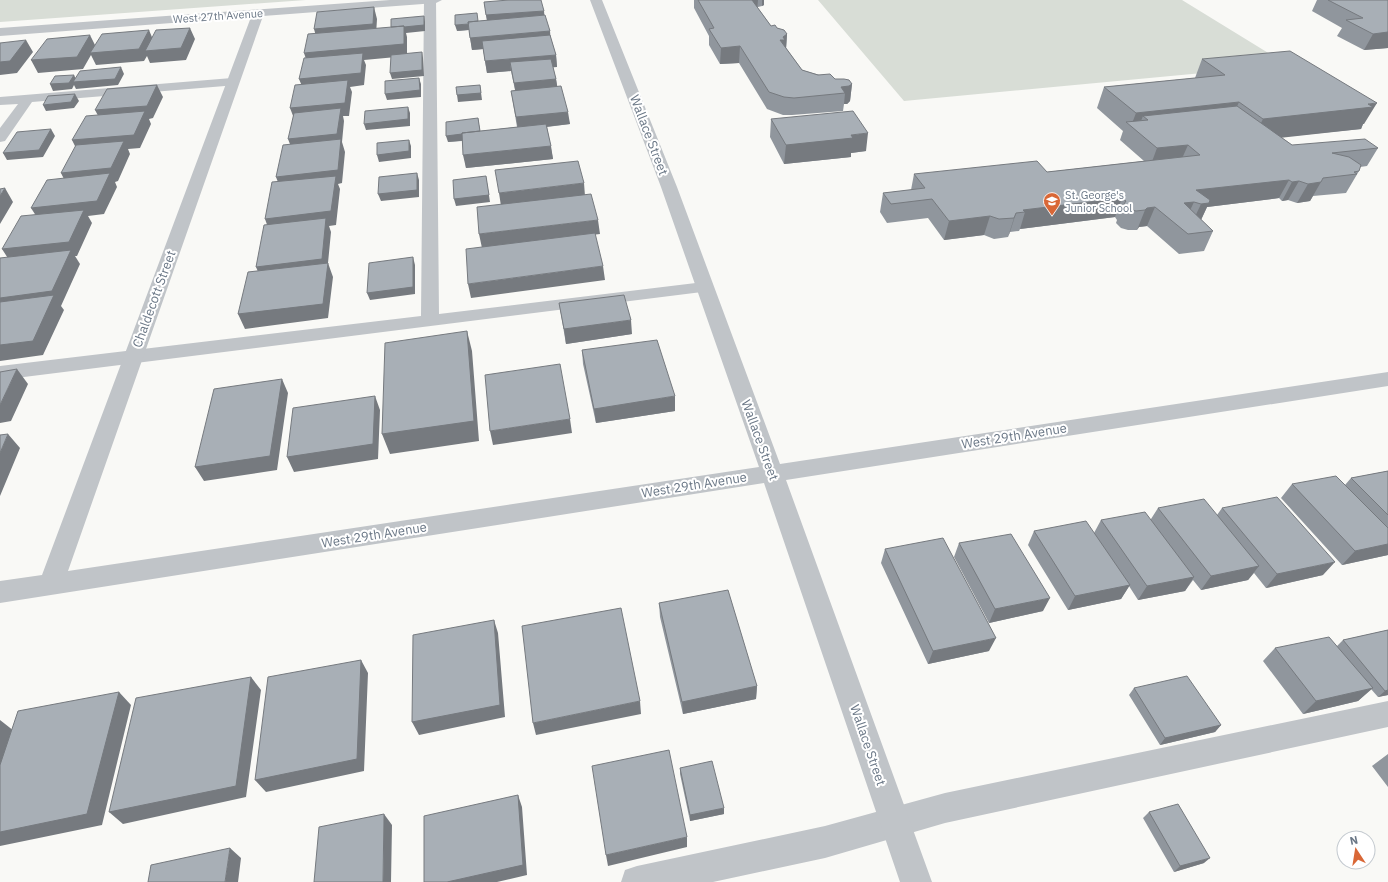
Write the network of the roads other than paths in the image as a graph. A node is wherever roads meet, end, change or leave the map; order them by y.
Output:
1 (430, 0) edge
2 (436, 0) edge
3 (596, 0) edge
4 (258, 13) junction
5 (0, 32) edge
6 (232, 82) junction
7 (28, 99) junction
8 (0, 101) edge
9 (0, 138) edge
10 (704, 287) junction
11 (430, 320) junction
12 (134, 357) junction
13 (0, 373) edge
14 (1388, 379) edge
15 (772, 473) junction
16 (51, 584) junction
17 (0, 592) edge
18 (1388, 714) edge
19 (896, 823) junction
20 (637, 882) edge
21 (916, 882) edge

1 - 2 street, West 27th Avenue
1 - 4 street, West 27th Avenue
1 - 11 street
3 - 10 street, Wallace Street
4 - 5 street, West 27th Avenue
4 - 6 street, Chaldecott Street
6 - 7 street
6 - 12 street, Chaldecott Street
7 - 8 street
7 - 9 street
10 - 11 street
10 - 15 street, Wallace Street
11 - 12 street
12 - 13 street
12 - 16 street, Chaldecott Street
14 - 15 street, West 29th Avenue
15 - 16 street, West 29th Avenue
15 - 19 street, Wallace Street
16 - 17 street, West 29th Avenue
18 - 19 street
19 - 20 street
19 - 21 street, Wallace Street

